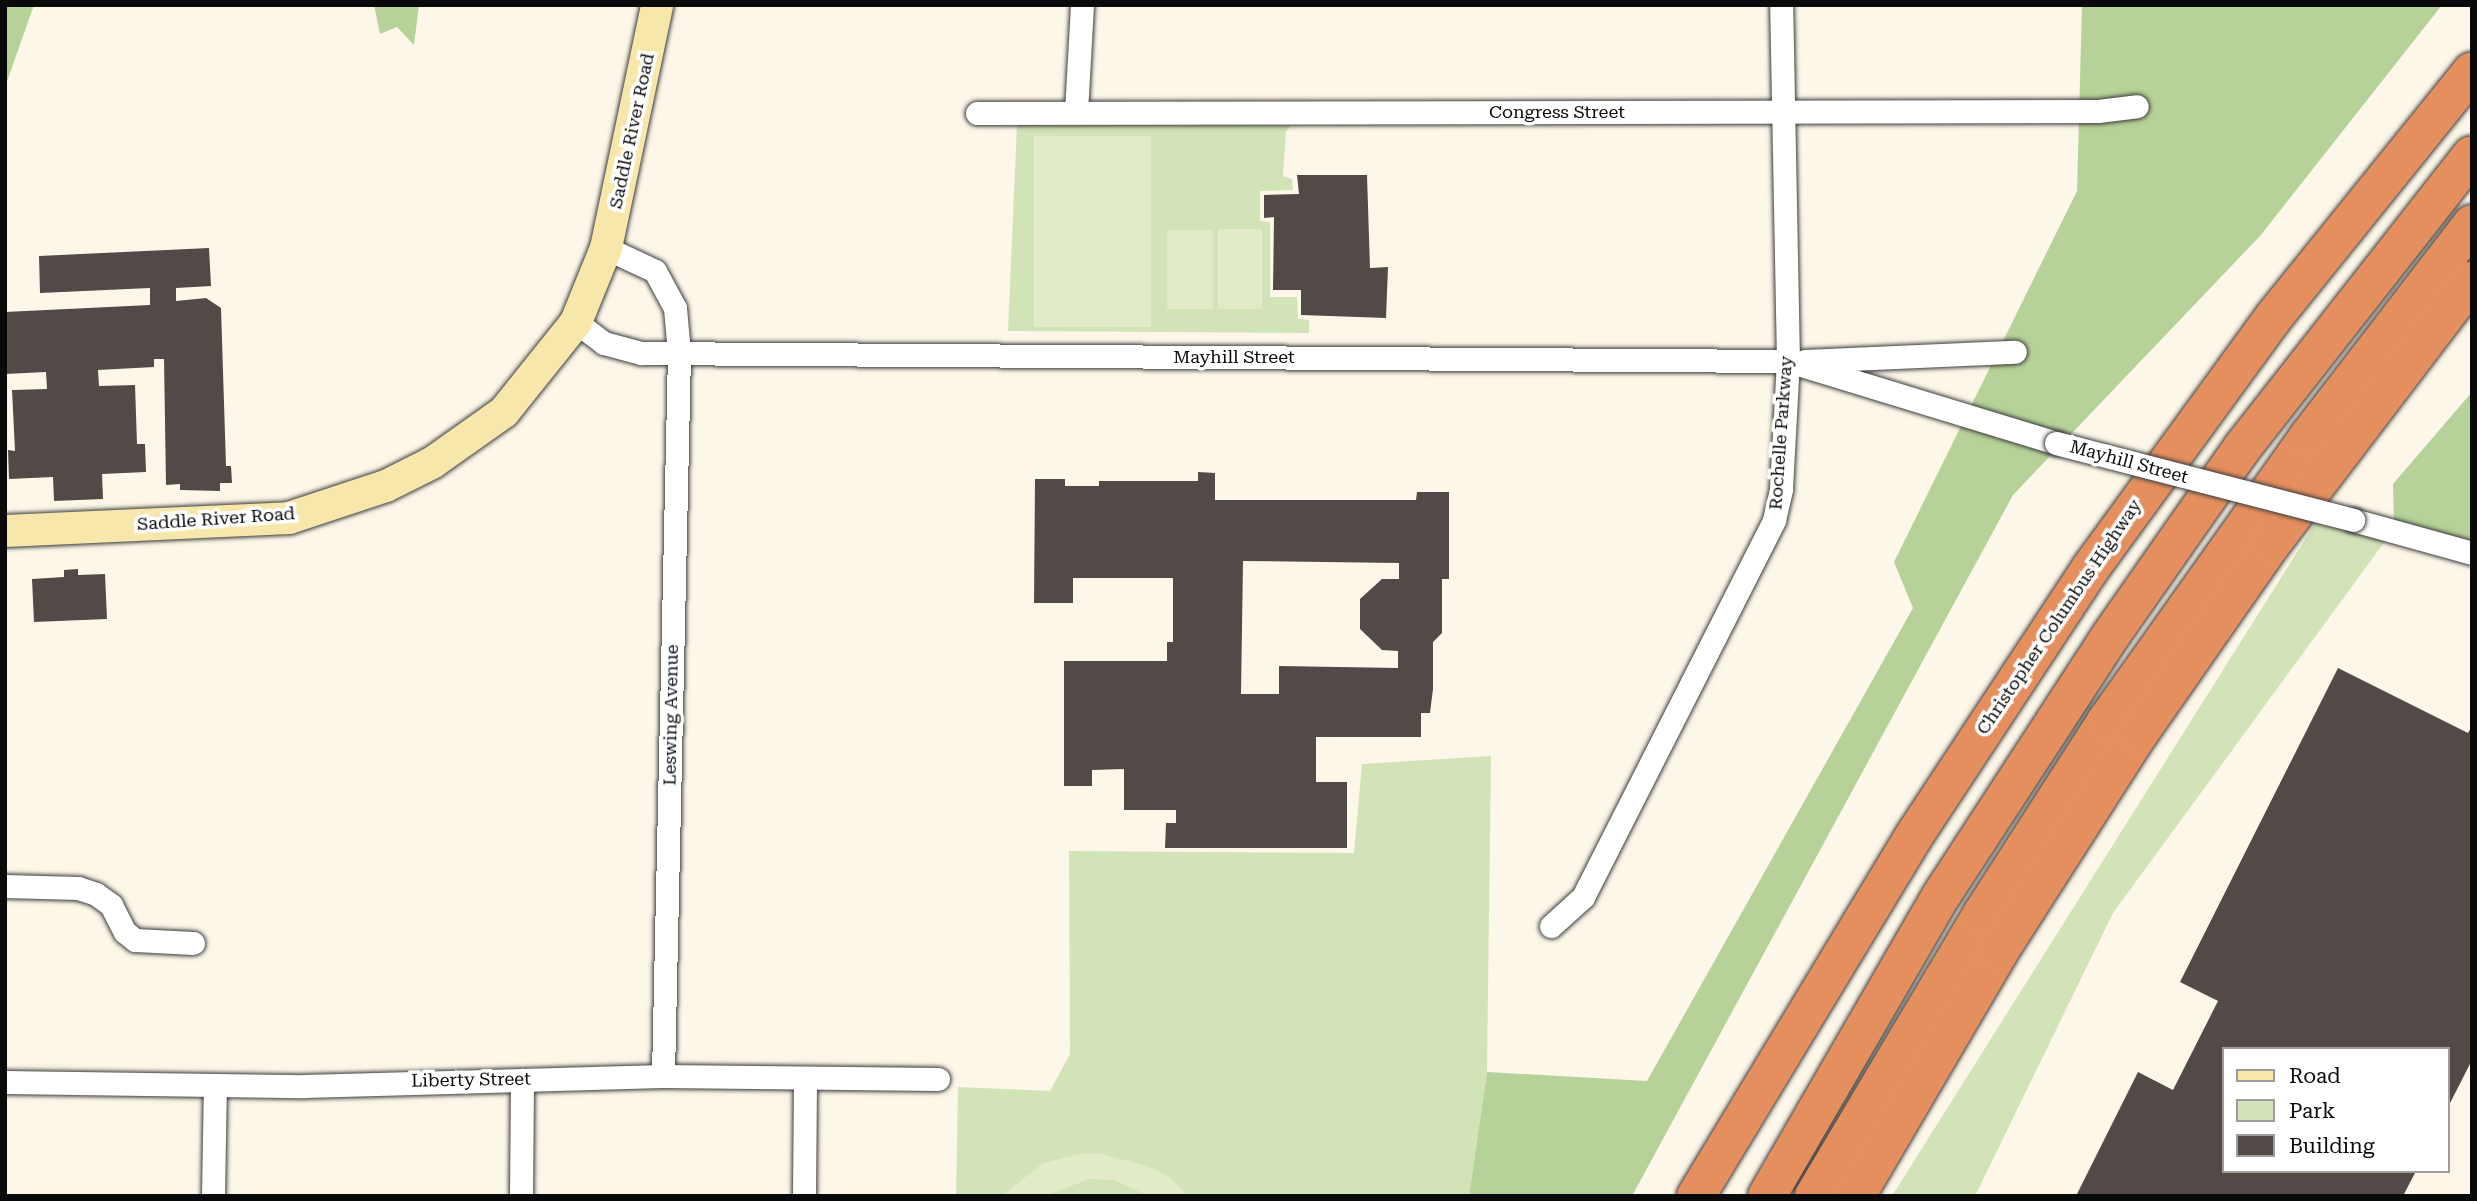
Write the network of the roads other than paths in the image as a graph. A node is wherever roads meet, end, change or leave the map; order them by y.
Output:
1 (657, 5) edge
2 (1082, 5) edge
3 (1781, 5) edge
4 (2472, 71) edge
5 (2137, 106) dead end
6 (1781, 111) junction
7 (1076, 112) junction
8 (977, 113) dead end
9 (2472, 155) edge
10 (2472, 224) edge
11 (606, 248) junction
12 (2472, 280) edge
13 (2472, 307) edge
14 (576, 322) junction
15 (2015, 352) dead end
16 (679, 353) junction
17 (1788, 361) junction
18 (2401, 370) junction
19 (5, 531) edge
20 (2472, 553) edge
21 (5, 886) edge
22 (1551, 926) dead end
23 (193, 943) dead end
24 (663, 1076) junction
25 (806, 1079) junction
26 (937, 1079) dead end
27 (522, 1080) junction
28 (5, 1082) edge
29 (215, 1085) junction
30 (213, 1196) edge
31 (521, 1196) edge
32 (804, 1196) edge
33 (1696, 1196) edge
34 (1767, 1196) edge
35 (1814, 1196) edge
36 (1856, 1196) edge

1 - 11 street, Saddle River Road
2 - 7 street
3 - 6 street, Rochelle Parkway
4 - 33 highway, Christopher Columbus Highway
5 - 6 street, Congress Street
6 - 7 street, Congress Street
6 - 17 street, Rochelle Parkway
7 - 8 street, Congress Street
9 - 34 highway
10 - 35 highway
11 - 14 street, Saddle River Road
11 - 16 street
12 - 18 highway
13 - 18 highway
14 - 16 street, Mayhill Street
14 - 19 street, Saddle River Road
15 - 17 street, Mayhill Street
16 - 17 street, Mayhill Street
16 - 24 street, Leswing Avenue
17 - 20 street, Mayhill Street, bridge
17 - 22 street, Rochelle Parkway
18 - 36 highway
21 - 23 street
24 - 25 street, Liberty Street
24 - 27 street, Liberty Street
25 - 26 street, Liberty Street
25 - 32 street
27 - 29 street, Liberty Street
27 - 31 street
28 - 29 street, Liberty Street
29 - 30 street

